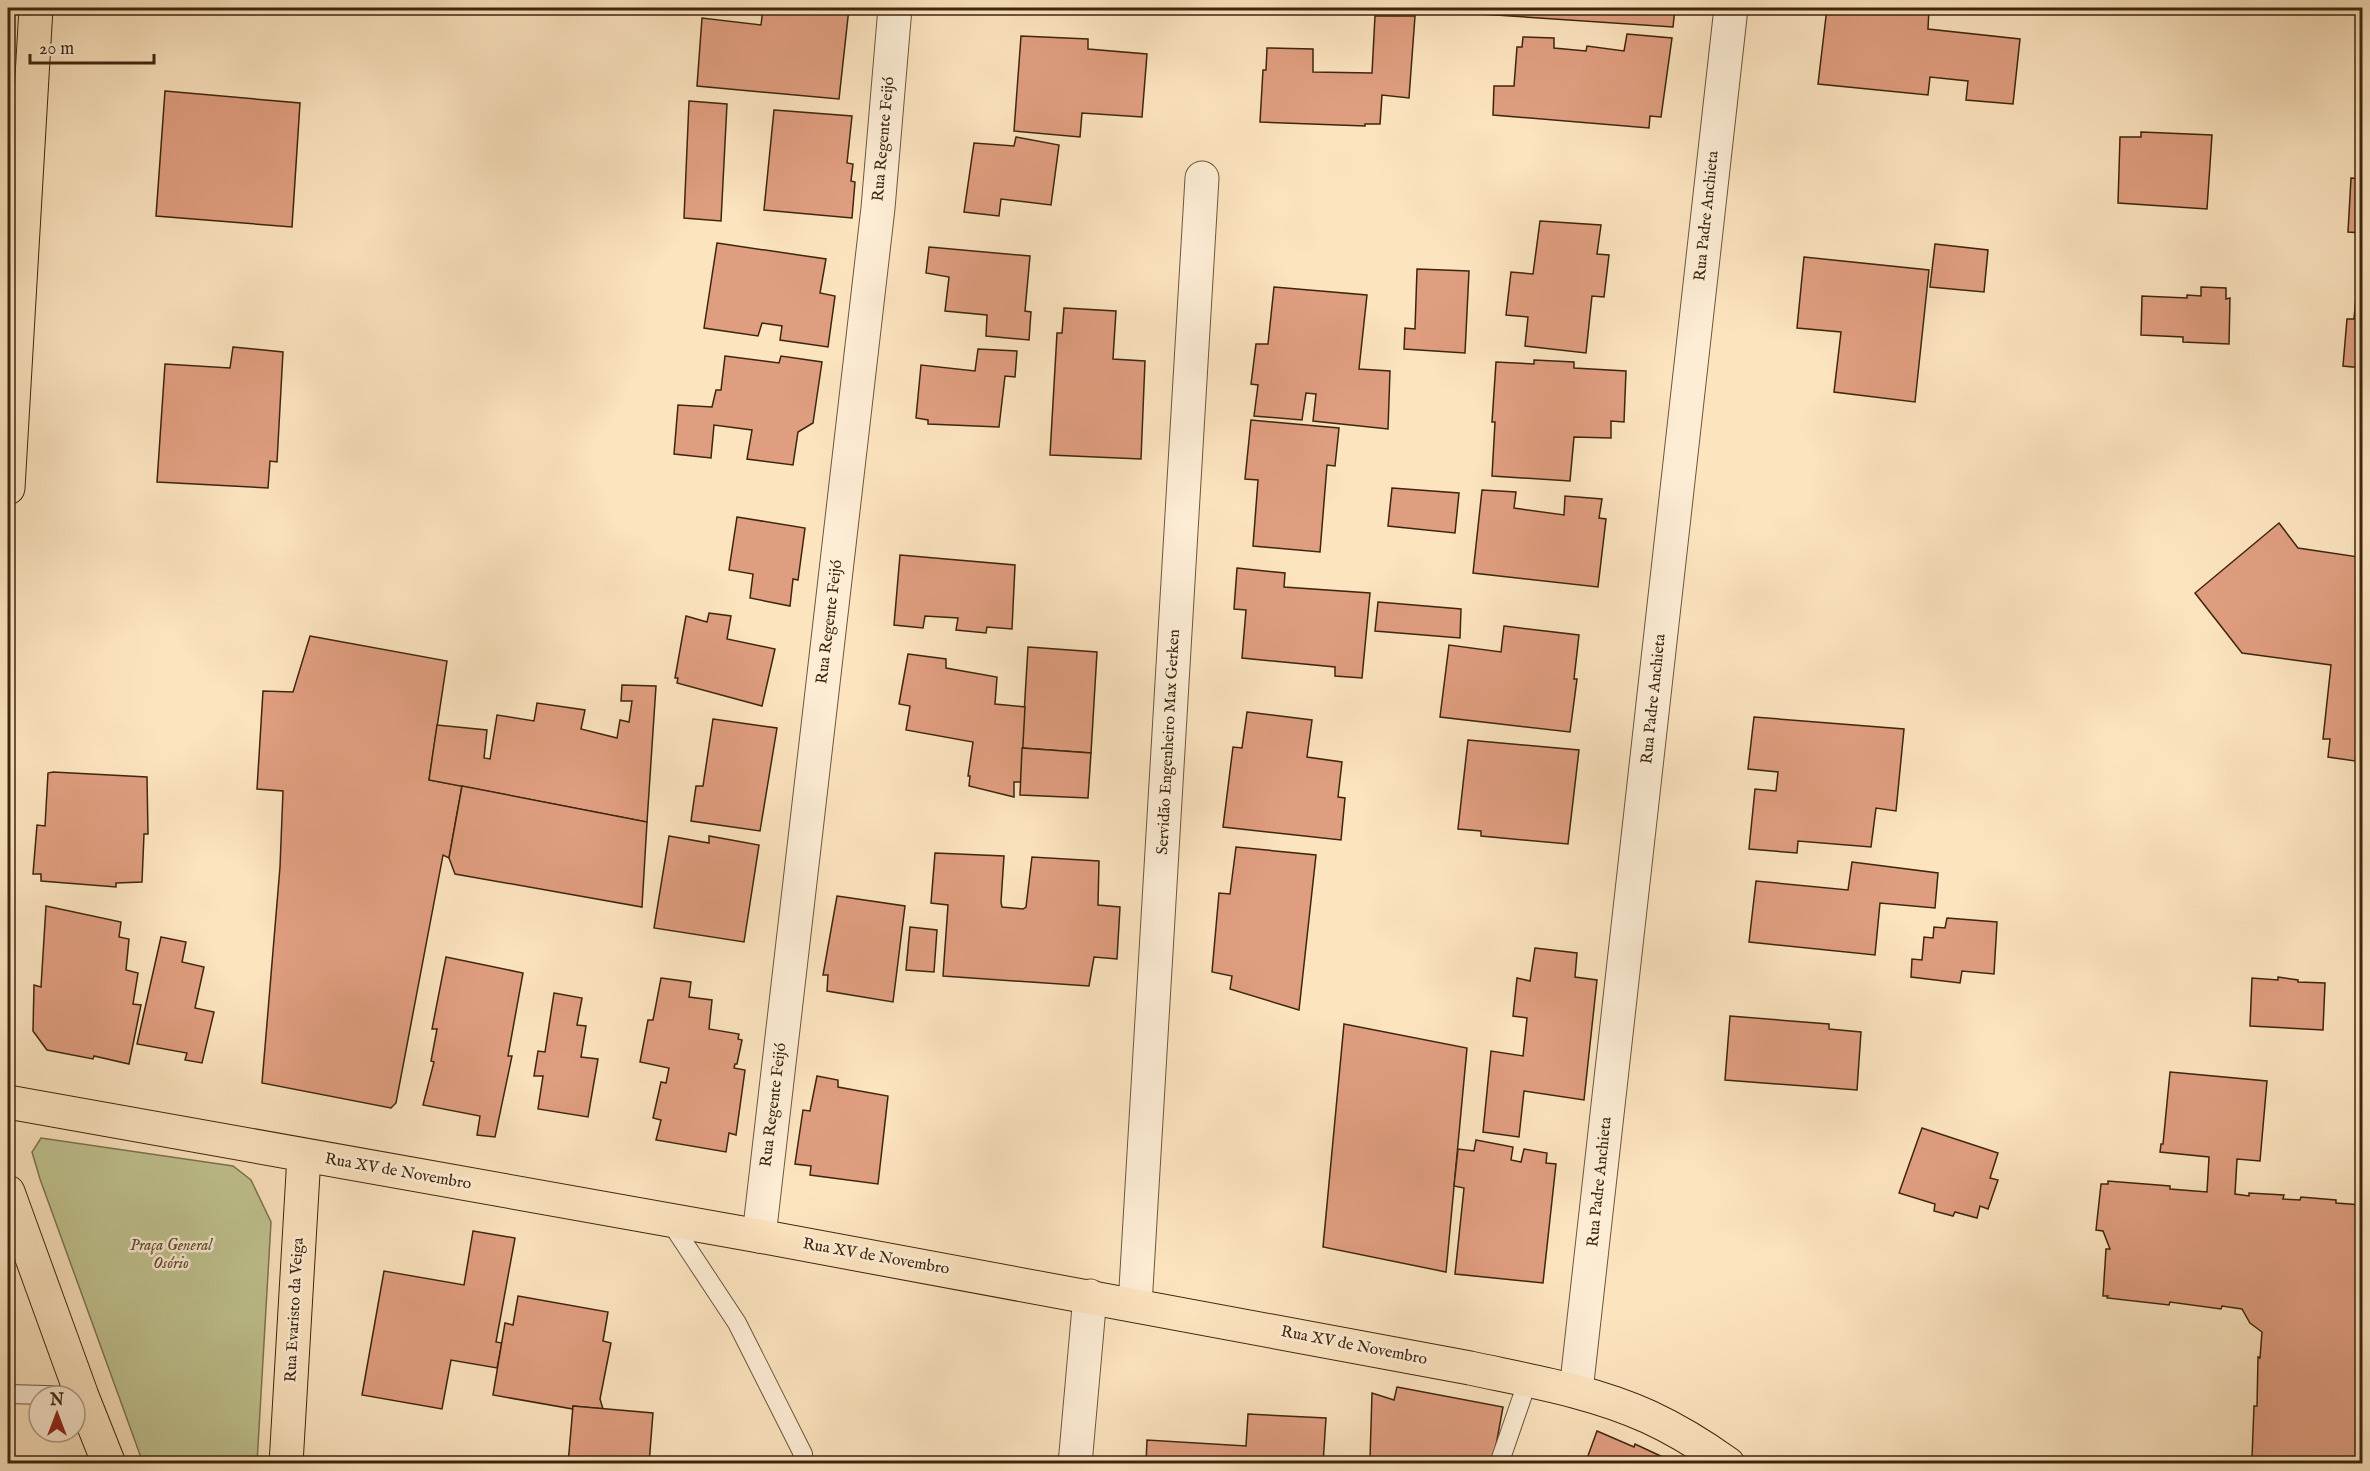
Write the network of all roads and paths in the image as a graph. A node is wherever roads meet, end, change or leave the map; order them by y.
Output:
1 (36, 8) edge
2 (895, 8) edge
3 (1731, 8) edge
4 (1202, 178) dead end
5 (8, 488) edge
6 (8, 1102) edge
7 (304, 1156) junction
8 (8, 1192) edge
9 (669, 1220) junction
10 (759, 1236) junction
11 (1090, 1296) junction
12 (1135, 1305) junction
13 (1528, 1380) junction
14 (78, 1384) edge
15 (1576, 1391) junction
16 (8, 1394) edge
17 (27, 1395) edge
18 (87, 1409) edge
19 (286, 1462) edge
20 (109, 1464) edge
21 (801, 1464) edge
22 (1076, 1464) edge
23 (1499, 1464) edge
24 (1728, 1464) edge

1 - 5 main road
2 - 10 street, Rua Regente Feijó
3 - 15 street, Rua Padre Anchieta
4 - 12 street, Servidão Engenheiro Max Gerken
6 - 7 main road, Rua XV de Novembro
7 - 9 main road, Rua XV de Novembro
7 - 19 main road, Rua Evaristo da Veiga
8 - 14 main road
9 - 10 main road, Rua XV de Novembro
9 - 21 lane
10 - 11 main road, Rua XV de Novembro
11 - 12 main road, Rua XV de Novembro
11 - 22 street
12 - 13 main road, Rua XV de Novembro
13 - 15 main road, Rua XV de Novembro
13 - 23 lane
15 - 24 main road, Rua XV de Novembro
16 - 17 lane
18 - 20 main road

